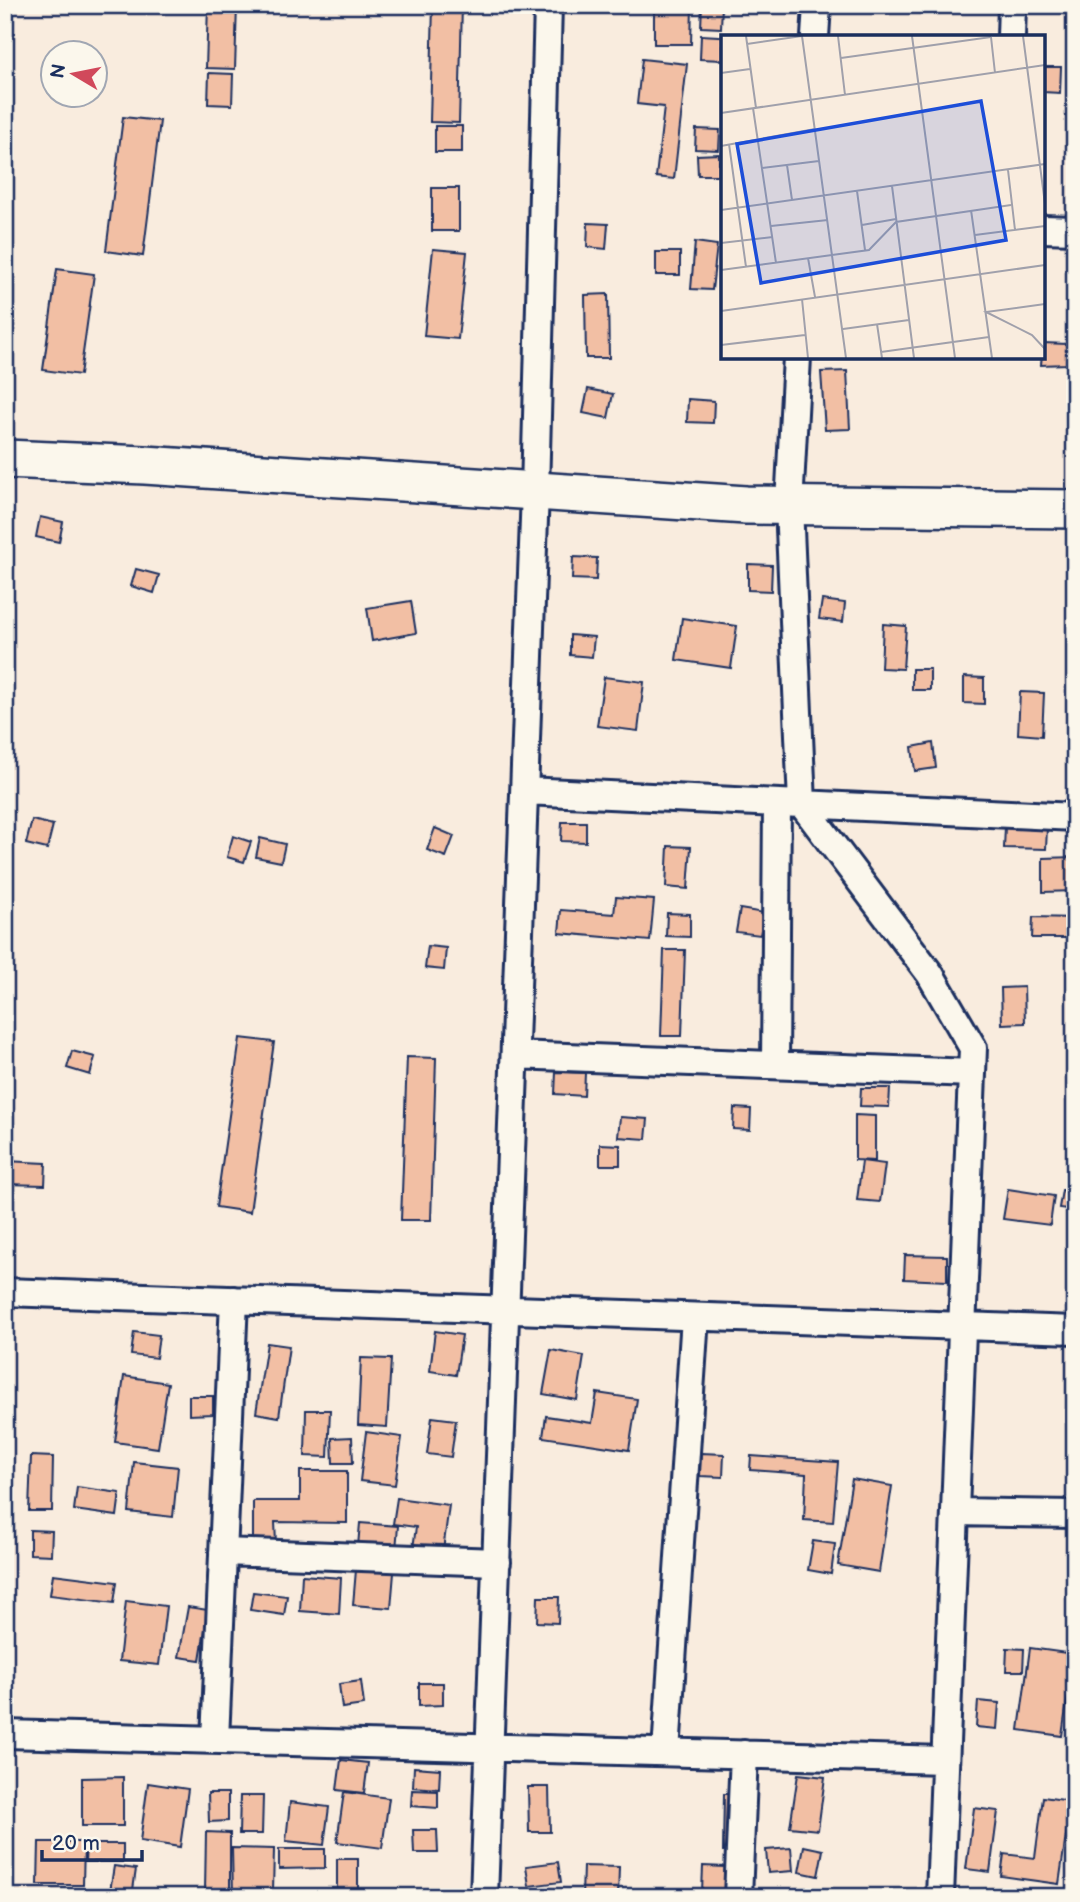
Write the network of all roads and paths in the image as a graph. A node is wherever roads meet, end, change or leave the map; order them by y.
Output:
1 (548, 5) edge
2 (817, 5) edge
3 (1012, 5) edge
4 (815, 35) edge
5 (1011, 35) edge
6 (1045, 229) edge
7 (1075, 230) edge
8 (797, 359) edge
9 (5, 459) edge
10 (535, 491) junction
11 (789, 506) junction
12 (1075, 509) edge
13 (525, 791) junction
14 (790, 803) junction
15 (1075, 817) edge
16 (515, 1055) junction
17 (775, 1065) junction
18 (972, 1073) junction
19 (5, 1292) edge
20 (234, 1300) junction
21 (507, 1310) junction
22 (695, 1317) junction
23 (962, 1326) junction
24 (1075, 1330) edge
25 (955, 1512) junction
26 (1075, 1514) edge
27 (223, 1552) junction
28 (497, 1562) junction
29 (5, 1734) edge
30 (215, 1740) junction
31 (489, 1747) junction
32 (666, 1752) junction
33 (744, 1754) junction
34 (945, 1760) junction
35 (484, 1897) edge
36 (738, 1897) edge
37 (940, 1897) edge

1 - 10 street
2 - 4 street
3 - 5 street
6 - 7 street
8 - 11 street
9 - 10 street
10 - 11 street
10 - 13 street
11 - 12 street
11 - 14 street
13 - 14 street
13 - 16 street
14 - 15 street
14 - 17 street
14 - 18 street
16 - 17 street
16 - 21 street
17 - 18 street
18 - 23 street
19 - 20 street
20 - 21 street
20 - 27 street
21 - 22 street
21 - 28 street
22 - 23 street
22 - 32 street
23 - 24 street
23 - 25 street
25 - 26 street
25 - 34 street
27 - 28 street
27 - 30 street
28 - 31 street
29 - 30 street
30 - 31 street
31 - 32 street
31 - 35 street
32 - 33 street
33 - 34 street
33 - 36 street
34 - 37 street

